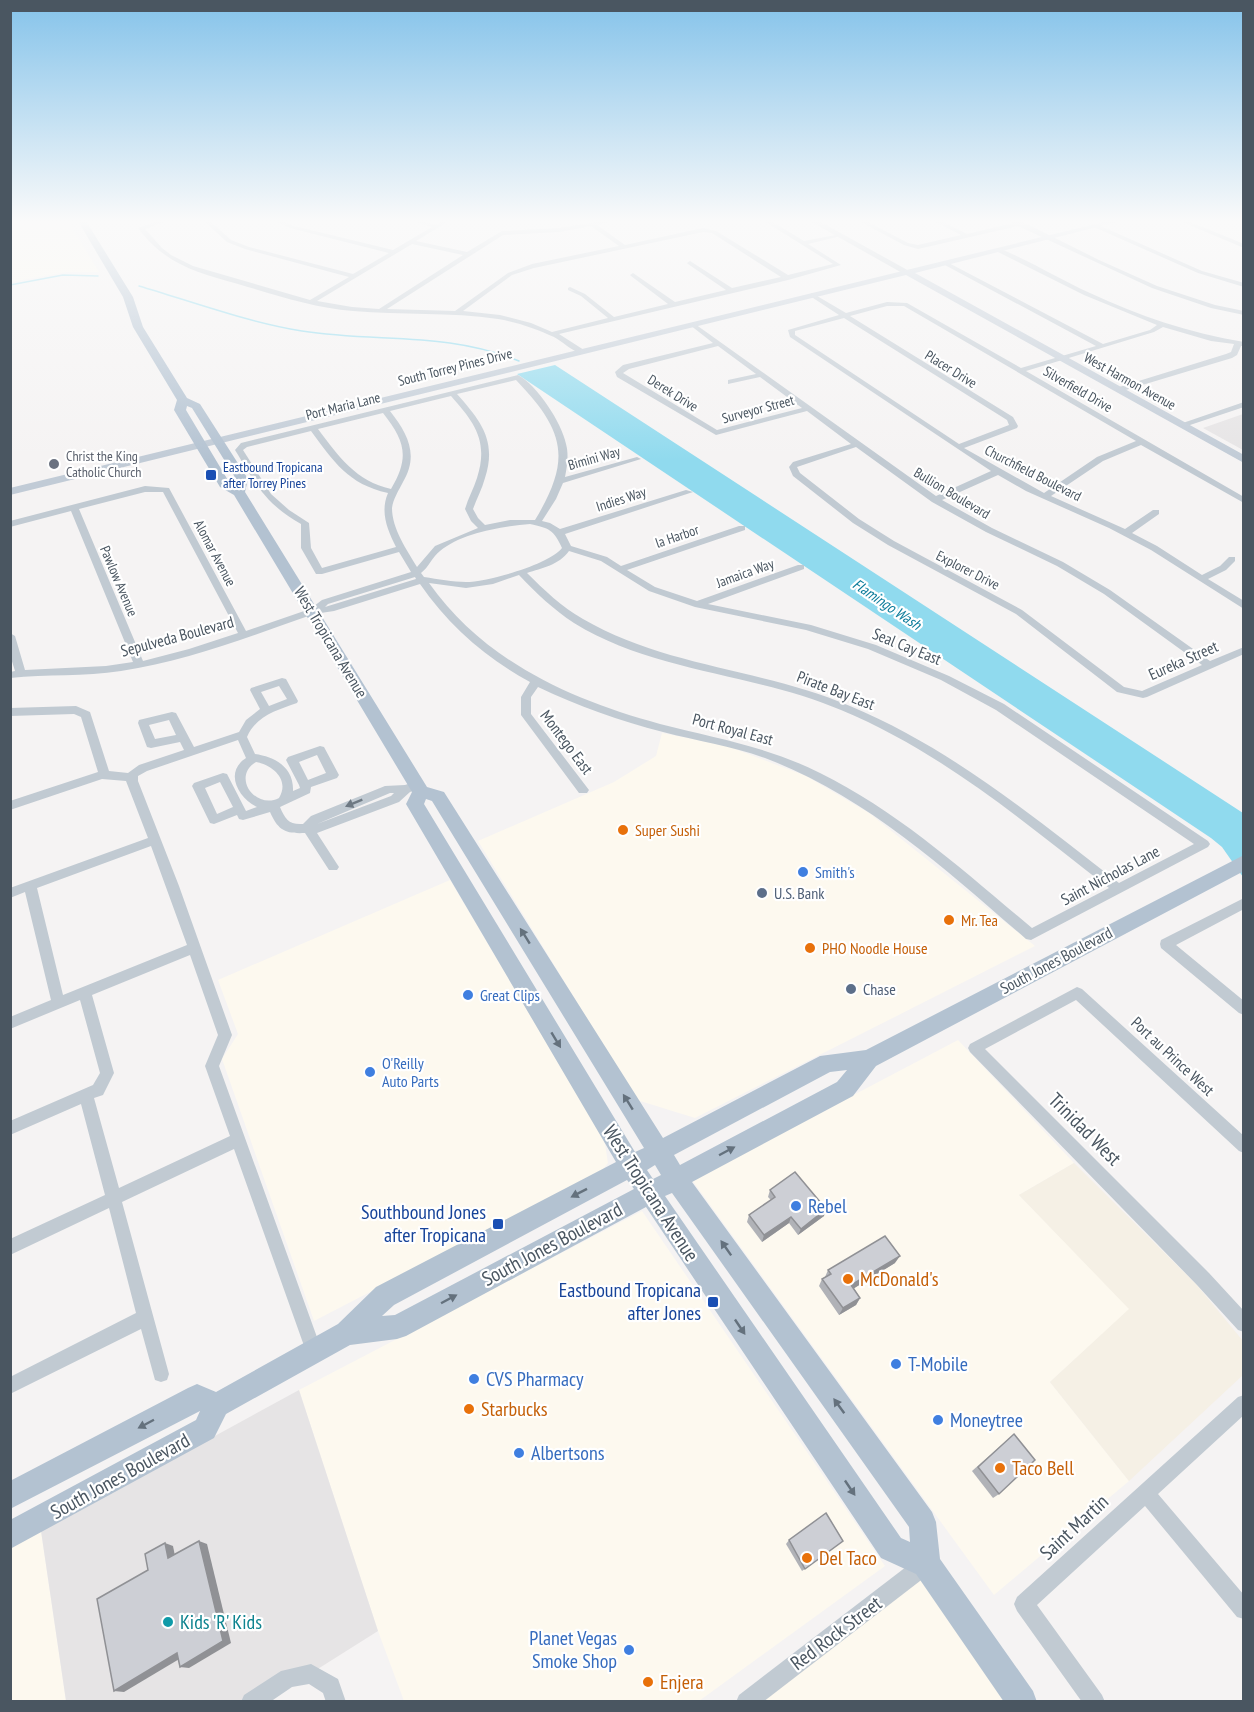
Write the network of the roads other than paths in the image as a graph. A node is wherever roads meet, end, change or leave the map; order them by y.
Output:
1 (129, 301) edge
2 (307, 301) edge
3 (395, 301) edge
4 (474, 301) edge
5 (591, 301) edge
6 (668, 301) edge
7 (691, 301) edge
8 (792, 301) edge
9 (820, 301) edge
10 (959, 301) edge
11 (1017, 301) edge
12 (1101, 301) edge
13 (1192, 301) edge
14 (311, 302) joint
15 (674, 305) junction
16 (381, 310) junction
17 (458, 312) junction
18 (1244, 313) edge
19 (843, 315) junction
20 (614, 319) junction
21 (693, 325) junction
22 (1162, 325) junction
23 (551, 334) junction
24 (718, 344) junction
25 (1241, 344) edge
26 (1102, 346) junction
27 (581, 352) junction
28 (1061, 358) junction
29 (1019, 370) junction
30 (761, 375) junction
31 (731, 382) dead end
32 (1119, 390) junction
33 (452, 393) junction
34 (183, 400) junction
35 (1244, 404) edge
36 (807, 409) junction
37 (385, 410) junction
38 (1181, 425) junction
39 (313, 428) junction
40 (716, 433) joint
41 (218, 441) junction
42 (1141, 442) junction
43 (855, 444) junction
44 (201, 445) junction
45 (958, 447) junction
46 (637, 459) dead end
47 (1244, 460) edge
48 (997, 472) junction
49 (558, 482) junction
50 (10, 492) edge
51 (239, 492) junction
52 (393, 492) junction
53 (689, 492) dead end
54 (1045, 496) junction
55 (935, 500) junction
56 (1244, 501) edge
57 (74, 508) junction
58 (1156, 512) dead end
59 (539, 520) junction
60 (10, 524) edge
61 (742, 528) dead end
62 (485, 530) junction
63 (561, 532) junction
64 (1126, 533) junction
65 (401, 548) junction
66 (567, 548) junction
67 (1232, 559) dead end
68 (801, 567) dead end
69 (620, 569) junction
70 (520, 572) junction
71 (421, 576) junction
72 (1202, 578) junction
73 (698, 605) junction
74 (1244, 606) edge
75 (313, 611) junction
76 (243, 634) junction
77 (10, 636) edge
78 (1244, 650) edge
79 (139, 664) junction
80 (1209, 665) junction
81 (16, 674) edge
82 (536, 683) junction
83 (1134, 694) joint
84 (266, 710) dead end
85 (10, 712) edge
86 (242, 735) junction
87 (183, 738) dead end
88 (191, 752) junction
89 (252, 759) junction
90 (105, 775) junction
91 (133, 777) junction
92 (305, 785) dead end
93 (415, 789) junction
94 (583, 790) dead end
95 (276, 805) junction
96 (10, 806) edge
97 (240, 809) dead end
98 (307, 828) junction
99 (435, 837) junction
100 (155, 840) junction
101 (1204, 844) joint
102 (1244, 862) edge
103 (333, 867) dead end
104 (30, 886) junction
105 (1118, 889) junction
106 (10, 893) edge
107 (500, 897) junction
108 (1244, 903) edge
109 (1031, 935) joint
110 (193, 948) junction
111 (85, 993) junction
112 (1077, 993) joint
113 (58, 1003) junction
114 (1244, 1009) edge
115 (10, 1023) edge
116 (869, 1059) junction
117 (86, 1095) junction
118 (10, 1128) edge
119 (238, 1140) junction
120 (1244, 1146) edge
121 (659, 1152) junction
122 (632, 1166) junction
123 (675, 1178) junction
124 (648, 1192) junction
125 (114, 1198) junction
126 (10, 1247) edge
127 (146, 1317) junction
128 (1244, 1324) edge
129 (347, 1333) junction
130 (314, 1352) junction
131 (161, 1374) dead end
132 (10, 1386) edge
133 (1244, 1404) edge
134 (217, 1405) junction
135 (1144, 1492) junction
136 (10, 1496) edge
137 (10, 1535) edge
138 (926, 1564) junction
139 (1244, 1611) edge
140 (251, 1701) edge
141 (336, 1701) edge
142 (746, 1701) edge
143 (1022, 1701) edge
144 (1095, 1701) edge

1 - 34 main road, West Tropicana Avenue
2 - 14 street
3 - 16 street
4 - 17 street
5 - 20 street
6 - 15 street
7 - 15 street
8 - 21 main road, South Torrey Pines Drive
9 - 19 street, Placer Drive
10 - 28 main road, West Harmon Avenue
11 - 26 street
12 - 22 street
13 - 18 street
14 - 16 street
15 - 20 street
16 - 17 street
17 - 23 street
19 - 29 street, Silverfield Drive
19 - 45 street, Churchfield Boulevard
19 - 45 street, Placer Drive
20 - 23 street
21 - 24 street, Bullion Boulevard
21 - 27 main road, South Torrey Pines Drive
22 - 25 street
22 - 26 street
23 - 27 street
24 - 30 street, Bullion Boulevard
24 - 40 street, Derek Drive
25 - 32 street
26 - 28 street
27 - 41 main road, South Torrey Pines Drive
28 - 29 street
28 - 32 main road, West Harmon Avenue
29 - 42 street, Silverfield Drive
30 - 31 street
30 - 36 street, Bullion Boulevard
32 - 38 main road, West Harmon Avenue
33 - 37 street, Port Maria Lane
33 - 49 street, Port Maria Lane
33 - 62 street
34 - 41 main road, West Tropicana Avenue
34 - 44 main road, West Tropicana Avenue
35 - 38 street
36 - 40 street, Surveyor Street
36 - 43 street, Bullion Boulevard
37 - 39 street, Port Maria Lane
37 - 52 street, Port Royal East
38 - 47 main road, West Harmon Avenue
39 - 52 street
39 - 65 street, Port Maria Lane
41 - 44 main road, South Torrey Pines Drive
41 - 51 main road, West Tropicana Avenue
42 - 54 street
42 - 56 street, Silverfield Drive
43 - 55 street, Bullion Boulevard
43 - 83 street, Explorer Drive
44 - 50 main road, South Torrey Pines Drive
44 - 51 main road, West Tropicana Avenue
45 - 48 street, Churchfield Boulevard
46 - 49 street, Bimini Way
48 - 54 street, Churchfield Boulevard
48 - 55 street
49 - 59 street
51 - 75 main road, West Tropicana Avenue
52 - 65 street, Port Royal East
53 - 63 street, Indies Way
54 - 64 street, Churchfield Boulevard
55 - 80 street, Bullion Boulevard
57 - 60 street
57 - 76 street, Alomar Avenue
57 - 79 street, Pawlow Avenue
58 - 64 street
59 - 62 street
59 - 63 street
61 - 69 street, la Harbor
62 - 71 street
63 - 66 street
64 - 72 street, Churchfield Boulevard
65 - 71 street, Port Royal East
66 - 69 street, Seal Cay East
66 - 70 street, Sepulveda Boulevard
67 - 72 street
68 - 73 street, Jamaica Way
69 - 73 street, Seal Cay East
70 - 71 street, Sepulveda Boulevard
70 - 105 street, Pirate Bay East
71 - 75 street, Sepulveda Boulevard
71 - 82 street, Port Royal East
72 - 74 street, Churchfield Boulevard
73 - 101 street, Seal Cay East
75 - 76 street, Sepulveda Boulevard
75 - 93 main road, West Tropicana Avenue
76 - 79 street, Sepulveda Boulevard
77 - 81 street
78 - 80 street, Eureka Street
79 - 81 street, Sepulveda Boulevard
80 - 83 street, Eureka Street
82 - 94 street, Montego East
82 - 109 street, Port Royal East
84 - 86 street
85 - 90 street
86 - 88 street
86 - 89 street
87 - 88 street
88 - 91 street
89 - 95 street
89 - 95 street
90 - 91 street
90 - 96 street
91 - 100 street
92 - 95 street
93 - 98 street
93 - 99 main road, West Tropicana Avenue
93 - 107 main road, West Tropicana Avenue
95 - 97 street
95 - 98 street
98 - 103 street
99 - 107 main road
99 -> 122 main road, West Tropicana Avenue
100 - 104 street
100 - 110 street
101 - 105 street, Saint Nicholas Lane
102 - 116 main road, South Jones Boulevard
104 - 106 street
104 - 113 street
105 - 109 street, Saint Nicholas Lane
121 -> 107 main road, West Tropicana Avenue
108 - 114 street
110 - 111 street
110 - 119 street
111 - 113 street
111 - 117 street
112 - 120 street, Port au Prince West
112 - 128 street, Trinidad West
113 - 115 street
116 - 121 main road, South Jones Boulevard
123 -> 116 main road, South Jones Boulevard
117 - 118 street
117 - 125 street
119 - 125 street
119 - 130 street
121 - 122 main road, South Jones Boulevard
121 - 123 main road, West Tropicana Avenue
122 - 124 main road, West Tropicana Avenue
122 -> 129 main road, South Jones Boulevard
123 - 124 main road, South Jones Boulevard
138 -> 123 main road, West Tropicana Avenue
129 -> 124 main road, South Jones Boulevard
124 -> 138 main road, West Tropicana Avenue
125 - 126 street
125 - 127 street
127 - 131 street
127 - 132 street
129 - 130 main road, South Jones Boulevard
130 - 134 main road, South Jones Boulevard
133 - 135 street, Saint Martin
134 -> 136 main road, South Jones Boulevard
134 - 137 main road, South Jones Boulevard
135 - 139 street
135 - 144 street, Saint Martin
138 - 142 street, Red Rock Street
138 - 143 main road, West Tropicana Avenue
140 - 141 street

